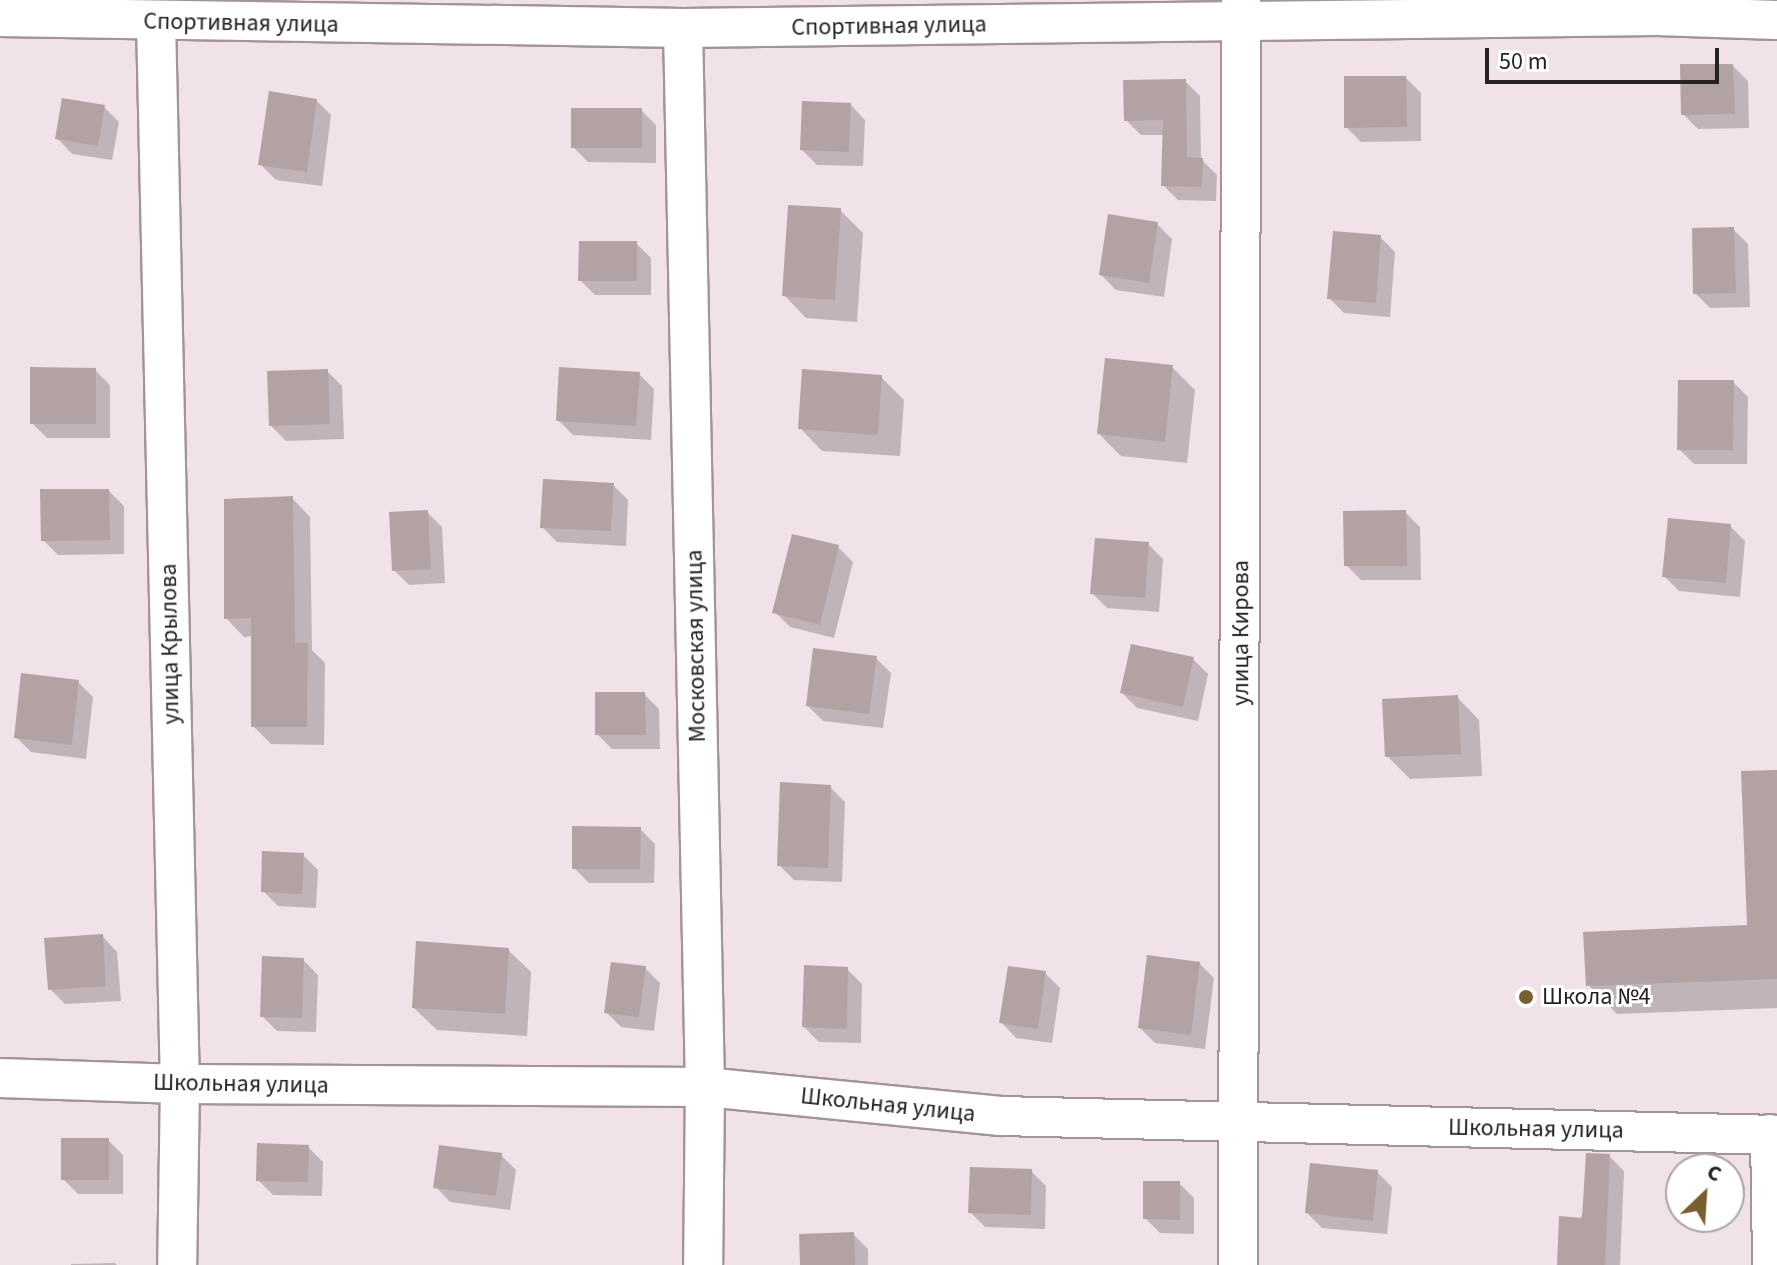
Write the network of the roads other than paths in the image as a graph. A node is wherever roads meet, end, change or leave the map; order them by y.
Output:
1 (1240, 11) edge
2 (0, 17) edge
3 (1777, 20) edge
4 (156, 22) junction
5 (683, 28) junction
6 (0, 1078) edge
7 (180, 1084) junction
8 (705, 1087) junction
9 (1241, 1121) junction
10 (1774, 1134) edge
11 (177, 1265) edge
12 (703, 1265) edge
13 (1238, 1265) edge
14 (1772, 1265) edge

1 - 3 street, Спортивная улица
1 - 5 street, Спортивная улица
1 - 9 street, улица Кирова
2 - 4 street, Спортивная улица
4 - 5 street, Спортивная улица
4 - 7 street, улица Крылова
5 - 8 street, Московская улица
6 - 7 street, Школьная улица
7 - 8 street, Школьная улица
7 - 11 street, улица Крылова
8 - 9 street, Школьная улица
8 - 12 street, Московская улица
9 - 10 street, Школьная улица
9 - 13 street, улица Кирова
10 - 14 street

